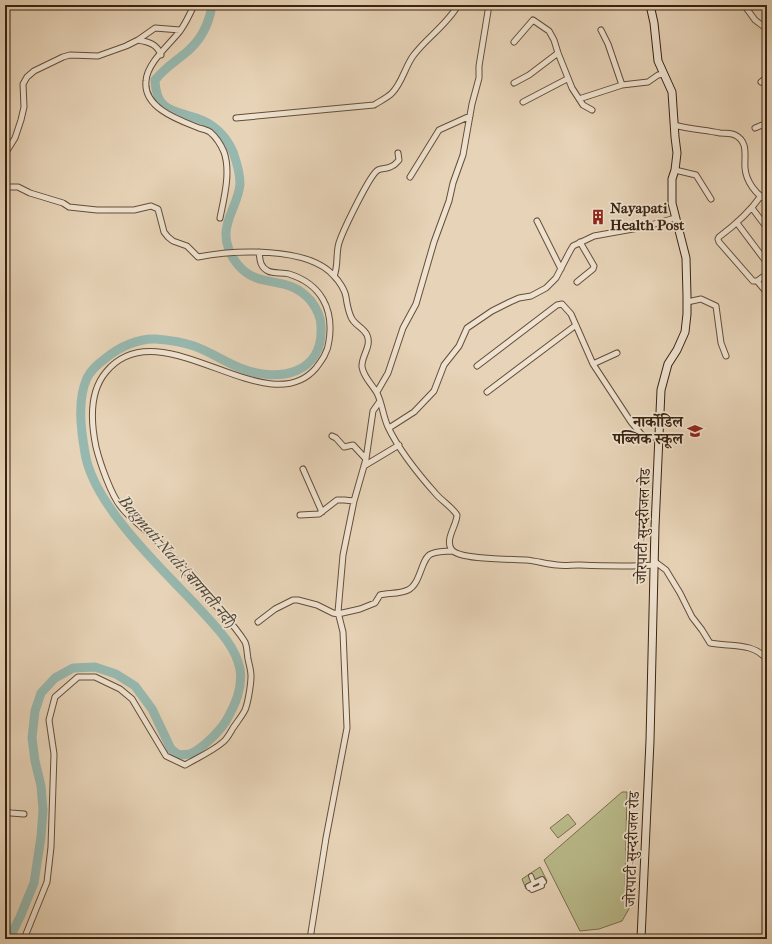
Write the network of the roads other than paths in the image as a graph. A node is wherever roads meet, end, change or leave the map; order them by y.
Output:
1 (194, 5) edge
2 (458, 5) edge
3 (489, 5) edge
4 (650, 5) edge
5 (744, 5) edge
6 (767, 29) edge
7 (180, 30) junction
8 (601, 30) dead end
9 (138, 40) junction
10 (514, 42) dead end
11 (558, 53) junction
12 (161, 55) junction
13 (664, 74) junction
14 (767, 77) edge
15 (567, 78) junction
16 (760, 82) dead end
17 (514, 83) dead end
18 (622, 85) junction
19 (579, 99) junction
20 (523, 102) dead end
21 (592, 110) dead end
22 (470, 116) junction
23 (236, 118) dead end
24 (767, 123) edge
25 (674, 125) junction
26 (755, 128) dead end
27 (398, 153) dead end
28 (5, 154) edge
29 (675, 170) junction
30 (410, 177) dead end
31 (5, 187) edge
32 (760, 197) junction
33 (710, 199) dead end
34 (767, 200) edge
35 (752, 208) junction
36 (220, 218) dead end
37 (676, 218) junction
38 (537, 221) dead end
39 (737, 223) junction
40 (767, 228) edge
41 (580, 242) junction
42 (260, 252) junction
43 (767, 263) edge
44 (561, 269) junction
45 (767, 274) edge
46 (334, 276) junction
47 (757, 281) junction
48 (577, 282) dead end
49 (767, 293) edge
50 (687, 302) junction
51 (576, 325) junction
52 (617, 354) dead end
53 (726, 356) dead end
54 (594, 364) junction
55 (477, 366) dead end
56 (377, 392) junction
57 (487, 392) dead end
58 (380, 401) junction
59 (389, 428) junction
60 (332, 436) dead end
61 (659, 438) junction
62 (399, 445) junction
63 (366, 459) junction
64 (364, 466) junction
65 (303, 469) dead end
66 (354, 501) junction
67 (322, 512) junction
68 (300, 514) dead end
69 (453, 551) junction
70 (654, 563) junction
71 (338, 614) junction
72 (258, 622) dead end
73 (767, 660) edge
74 (5, 811) edge
75 (24, 814) dead end
76 (24, 939) edge
77 (310, 939) edge
78 (641, 939) edge

1 - 7 street
2 - 23 street
3 - 22 street
4 - 13 main road, जोरपाटी-सुन्दरीजल रोड
5 - 6 street
7 - 9 street
7 - 12 street
8 - 18 street
9 - 12 street
9 - 28 street
10 - 11 street
11 - 15 street
11 - 17 street
12 - 36 street
13 - 18 street
13 - 25 main road, जोरपाटी-सुन्दरीजल रोड
14 - 16 street
15 - 19 street
15 - 20 street
18 - 19 street
19 - 21 street
22 - 30 street
22 - 56 street
24 - 26 street
25 - 29 main road, जोरपाटी-सुन्दरीजल रोड
25 - 32 street
27 - 46 street
29 - 33 street
29 - 37 main road, जोरपाटी-सुन्दरीजल रोड
31 - 42 street
32 - 34 street
32 - 35 street
35 - 39 street
35 - 40 street
37 - 41 street
37 - 50 main road, जोरपाटी-सुन्दरीजल रोड
38 - 44 street
39 - 43 street
39 - 47 street
41 - 44 street
41 - 48 street
42 - 46 street
42 - 76 street
44 - 59 street
45 - 47 street
46 - 56 street
47 - 49 street
50 - 53 street
50 - 61 main road, जोरपाटी-सुन्दरीजल रोड
51 - 54 street
51 - 55 street
51 - 57 street
52 - 54 street
54 - 61 street
56 - 58 street
58 - 59 street
58 - 63 street
59 - 62 street
60 - 63 street
61 - 70 main road, जोरपाटी-सुन्दरीजल रोड
62 - 64 street
62 - 69 street
63 - 64 street
64 - 66 street
65 - 67 street
66 - 67 street
66 - 71 street
67 - 68 street
69 - 70 street
69 - 71 street
70 - 73 street
70 - 78 main road, जोरपाटी-सुन्दरीजल रोड
71 - 72 street
71 - 77 street
74 - 75 street

